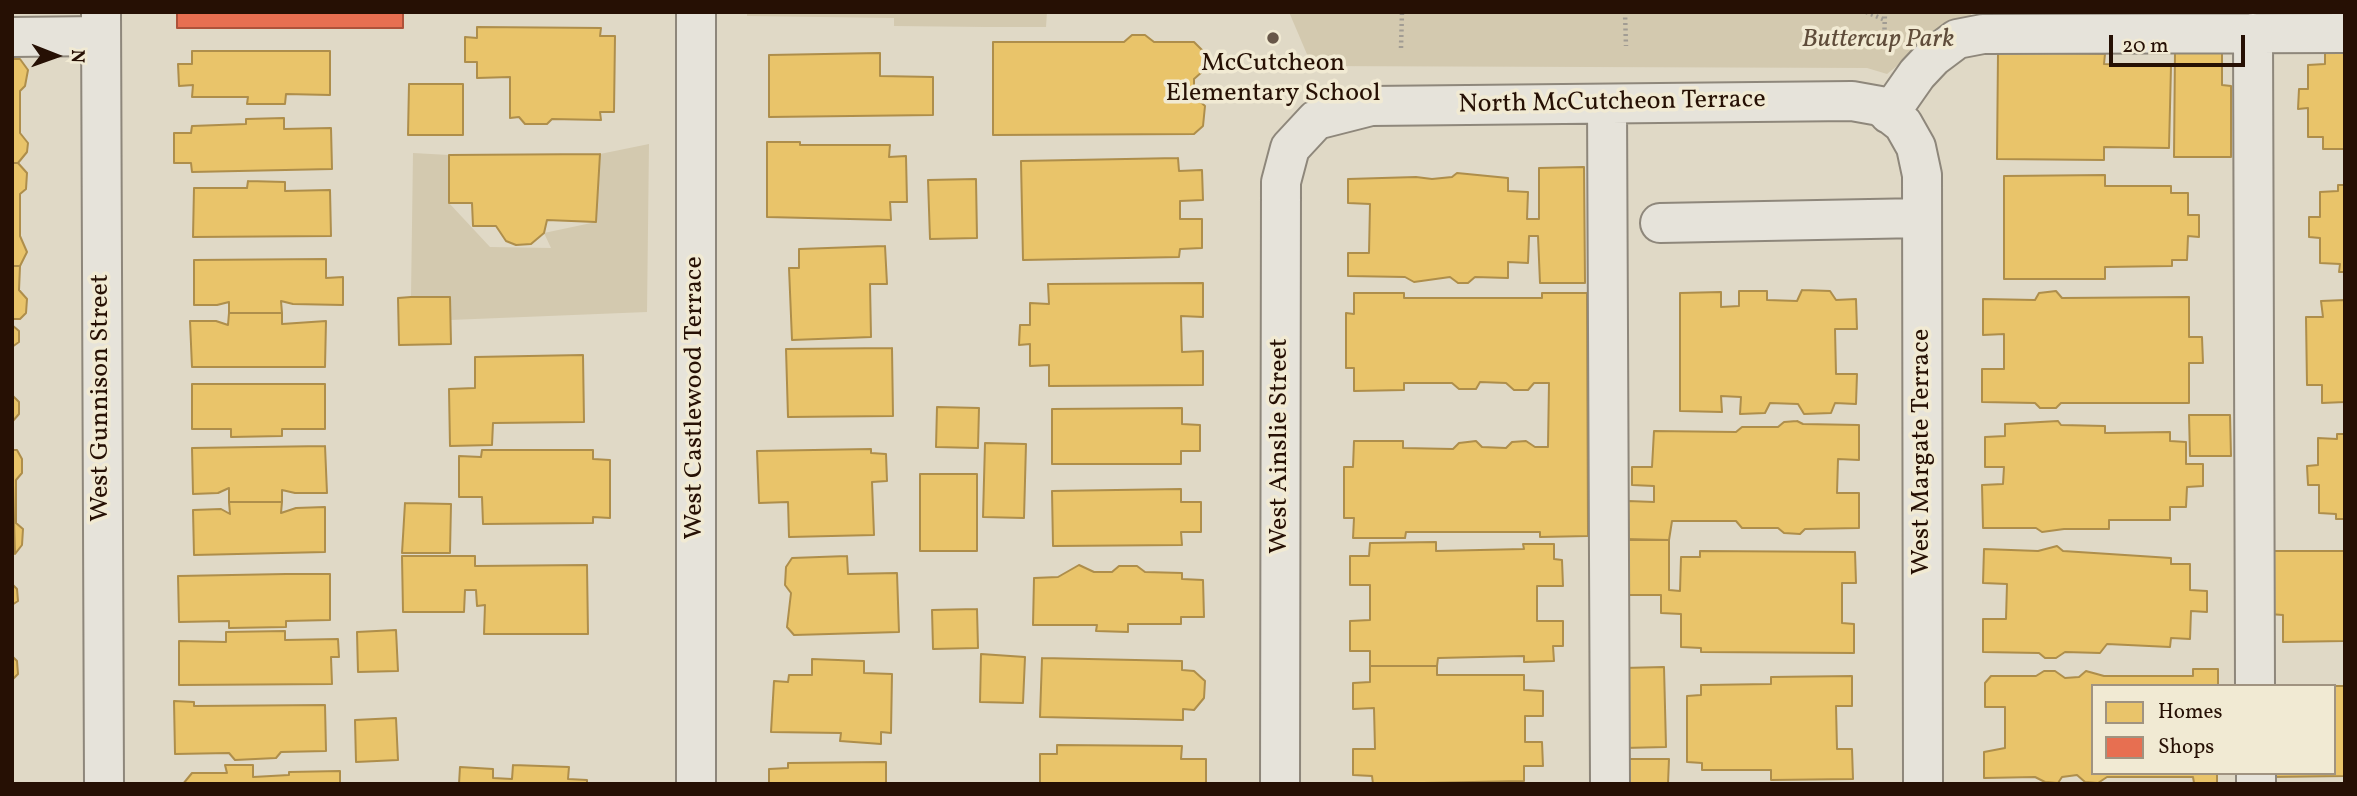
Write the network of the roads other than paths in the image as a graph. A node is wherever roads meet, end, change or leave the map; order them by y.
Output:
1 (696, 12) edge
2 (101, 24) edge
3 (2253, 33) junction
4 (2345, 33) edge
5 (12, 37) edge
6 (1607, 104) junction
7 (1896, 119) junction
8 (1315, 120) joint
9 (1922, 218) junction
10 (1660, 223) dead end
11 (2255, 684) edge
12 (104, 784) edge
13 (696, 784) edge
14 (1280, 784) edge
15 (1609, 784) edge
16 (1923, 784) edge

1 - 13 street, West Castlewood Terrace
2 - 5 street
2 - 12 street, West Gunnison Street
3 - 4 street
3 - 7 street
3 - 11 street
6 - 7 street, North McCutcheon Terrace
6 - 8 street, North McCutcheon Terrace
6 - 15 street
7 - 9 street, West Margate Terrace
8 - 14 street, West Ainslie Street
9 - 10 street
9 - 16 street, West Margate Terrace

